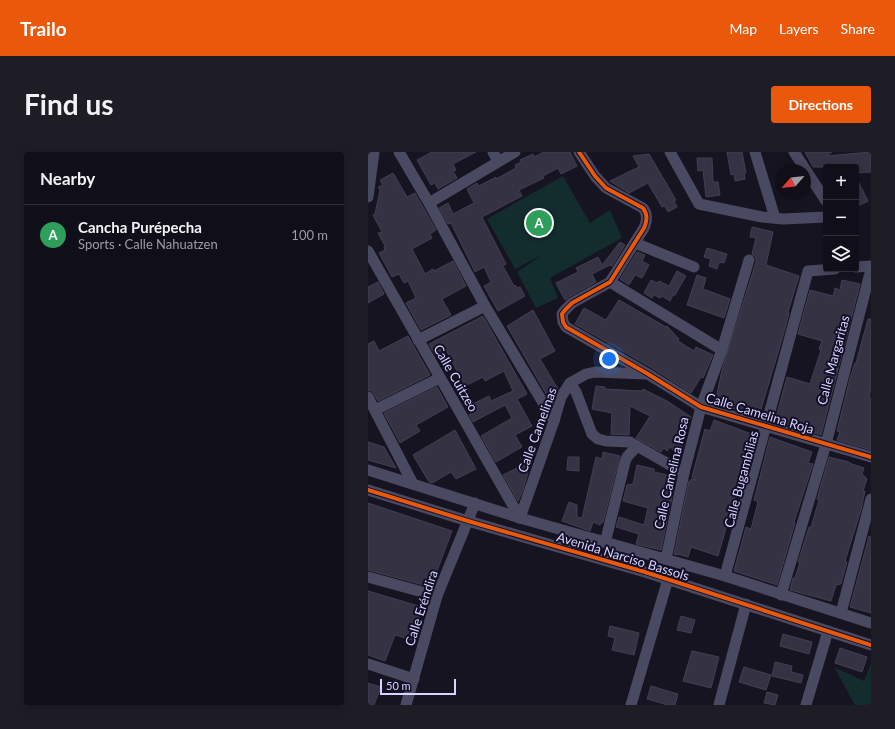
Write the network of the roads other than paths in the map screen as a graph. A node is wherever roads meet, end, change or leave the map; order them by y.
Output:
1 (374, 152) edge
2 (399, 152) edge
3 (515, 152) edge
4 (579, 152) edge
5 (670, 152) edge
6 (755, 152) edge
7 (794, 152) edge
8 (495, 157) edge
9 (368, 196) edge
10 (825, 200) edge
11 (429, 203) junction
12 (823, 216) edge
13 (775, 218) junction
14 (635, 243) junction
15 (368, 251) edge
16 (749, 260) dead end
17 (871, 266) edge
18 (694, 267) dead end
19 (859, 267) edge
20 (823, 270) edge
21 (871, 270) edge
22 (610, 282) junction
23 (485, 306) junction
24 (418, 340) junction
25 (722, 350) junction
26 (648, 374) junction
27 (440, 378) junction
28 (570, 383) junction
29 (368, 397) edge
30 (701, 407) junction
31 (376, 410) junction
32 (554, 421) junction
33 (765, 426) junction
34 (826, 444) junction
35 (637, 446) junction
36 (871, 457) edge
37 (368, 470) edge
38 (684, 473) junction
39 (413, 484) junction
40 (368, 490) edge
41 (871, 499) edge
42 (475, 503) junction
43 (520, 518) junction
44 (468, 521) junction
45 (605, 543) junction
46 (666, 559) junction
47 (725, 576) junction
48 (368, 577) edge
49 (668, 579) junction
50 (781, 595) junction
51 (437, 596) junction
52 (746, 604) junction
53 (841, 613) junction
54 (871, 623) edge
55 (828, 631) junction
56 (871, 644) edge
57 (368, 664) edge
58 (414, 679) junction
59 (406, 705) edge
60 (631, 705) edge
61 (719, 705) edge
62 (806, 705) edge

1 - 9 street
2 - 11 street
3 - 8 street
4 - 14 street
5 - 13 street
6 - 13 street
7 - 10 street
8 - 11 street
11 - 23 street
12 - 13 street
14 - 18 street
14 - 22 street
15 - 24 street, Calle Cuitzeo
16 - 25 street, Calle Camelina Rosa
17 - 19 street
20 - 33 street, Calle Bugambilias
21 - 34 street, Calle Margaritas
22 - 25 street
22 - 26 street, Calle Camelina Roja
23 - 24 street
23 - 32 street
24 - 27 street, Calle Cuitzeo
25 - 30 street, Calle Camelina Rosa
26 - 28 street, Calle Camelinas
26 - 30 street, Calle Camelina Roja
27 - 31 street
27 - 43 street, Calle Cuitzeo
28 - 32 street, Calle Camelinas
28 - 35 street
29 - 31 street
30 - 33 street, Calle Camelina Roja
30 - 38 street, Calle Camelina Rosa
31 - 39 street
32 - 43 street, Calle Camelinas
33 - 34 street, Calle Camelina Roja
33 - 47 street, Calle Bugambilias
34 - 36 street, Calle Camelina Roja
34 - 50 street, Calle Margaritas
35 - 38 street
35 - 45 street
37 - 39 street, Avenida Narciso Bassols
38 - 46 street, Calle Camelina Rosa
39 - 42 street, Avenida Narciso Bassols
40 - 44 street, Avenida Narciso Bassols
41 - 53 street
42 - 43 street, Avenida Narciso Bassols
42 - 44 street, Calle Eréndira
43 - 45 street, Avenida Narciso Bassols
44 - 49 street, Avenida Narciso Bassols
44 - 51 street, Calle Eréndira
45 - 46 street, Avenida Narciso Bassols
46 - 47 street, Avenida Narciso Bassols
47 - 50 street, Avenida Narciso Bassols
48 - 51 street
49 - 52 street, Avenida Narciso Bassols
49 - 60 street
50 - 53 street, Avenida Narciso Bassols
51 - 58 street, Calle Eréndira
52 - 55 street, Avenida Narciso Bassols
52 - 61 street
53 - 54 street, Avenida Narciso Bassols
55 - 56 street, Avenida Narciso Bassols
55 - 62 street
57 - 58 street
58 - 59 street, Calle Eréndira

